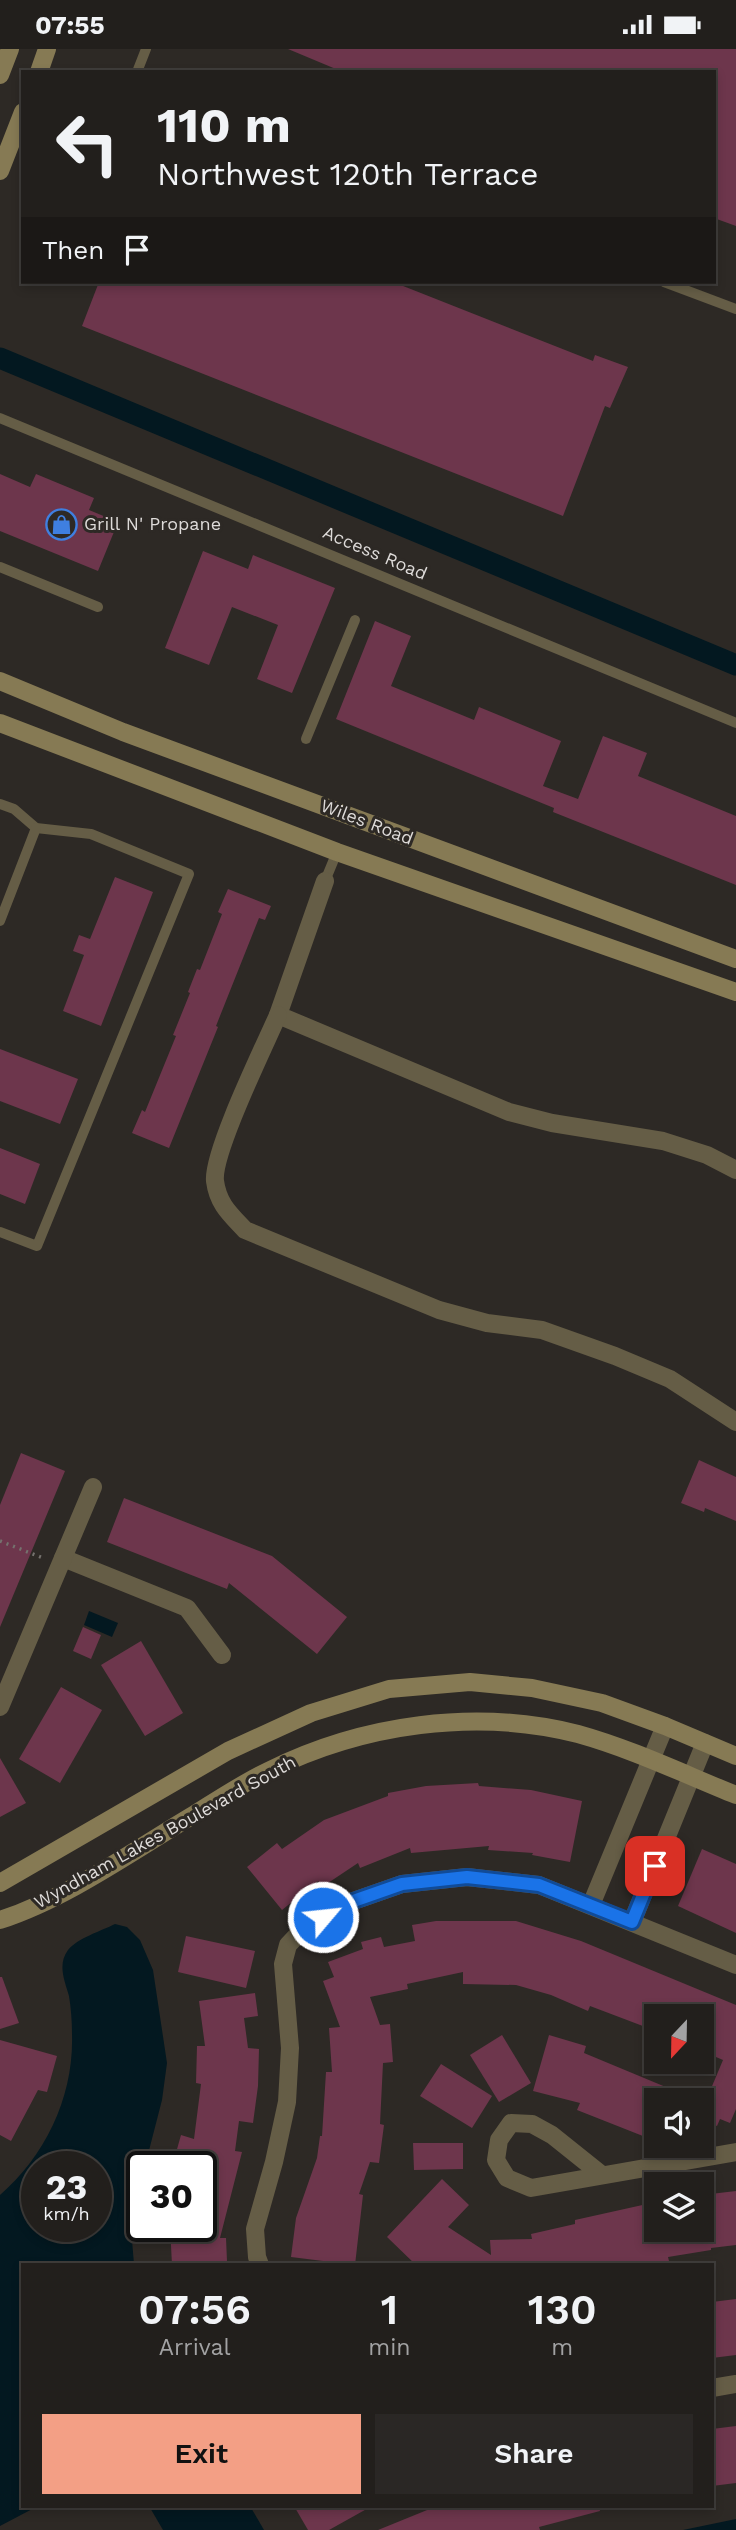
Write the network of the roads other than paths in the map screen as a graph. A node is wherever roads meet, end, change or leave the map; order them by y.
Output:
1 (10, 49) edge
2 (47, 49) edge
3 (146, 49) edge
4 (39, 70) edge
5 (138, 70) edge
6 (0, 75) edge
7 (21, 117) edge
8 (21, 140) edge
9 (7, 151) junction
10 (0, 170) edge
11 (669, 284) edge
12 (736, 309) edge
13 (0, 418) edge
14 (0, 567) edge
15 (97, 607) dead end
16 (355, 621) dead end
17 (0, 681) edge
18 (0, 723) edge
19 (736, 723) edge
20 (306, 739) dead end
21 (0, 804) edge
22 (36, 828) junction
23 (337, 852) junction
24 (325, 881) joint
25 (0, 922) edge
26 (736, 959) edge
27 (736, 992) edge
28 (278, 1015) junction
29 (736, 1170) edge
30 (0, 1232) edge
31 (736, 1422) edge
32 (93, 1487) dead end
33 (56, 1559) junction
34 (222, 1655) dead end
35 (0, 1707) edge
36 (665, 1726) junction
37 (705, 1743) junction
38 (736, 1756) edge
39 (651, 1760) junction
40 (691, 1776) junction
41 (736, 1795) edge
42 (0, 1883) edge
43 (591, 1905) junction
44 (0, 1920) edge
45 (632, 1922) junction
46 (736, 1965) edge
47 (736, 2152) edge
48 (601, 2175) junction
49 (259, 2263) edge
50 (736, 2383) edge
51 (714, 2388) edge

1 - 6 street
2 - 4 street
3 - 5 lane
7 - 9 street
8 - 9 lane
9 - 10 street
11 - 12 lane
13 - 19 lane, Access Road
14 - 15 lane
16 - 20 lane
17 - 26 street, Wiles Road
18 - 23 street
21 - 22 lane
22 - 25 lane
22 - 30 lane
23 - 24 lane
23 - 27 street
24 - 28 street
28 - 29 street
28 - 31 street
32 - 33 street
33 - 34 street
33 - 35 street
36 - 37 street, Wyndham Lakes Boulevard South
36 - 39 street
36 - 42 street, Wyndham Lakes Boulevard South
37 - 38 street, Wyndham Lakes Boulevard South
37 - 40 street
39 - 40 street, Wyndham Lakes Boulevard South
39 - 43 street
39 - 44 street, Wyndham Lakes Boulevard South
40 - 41 street, Wyndham Lakes Boulevard South
40 - 45 street
43 - 45 street
43 - 49 street
45 - 46 street
47 - 48 street
48 - 48 street
50 - 51 street

